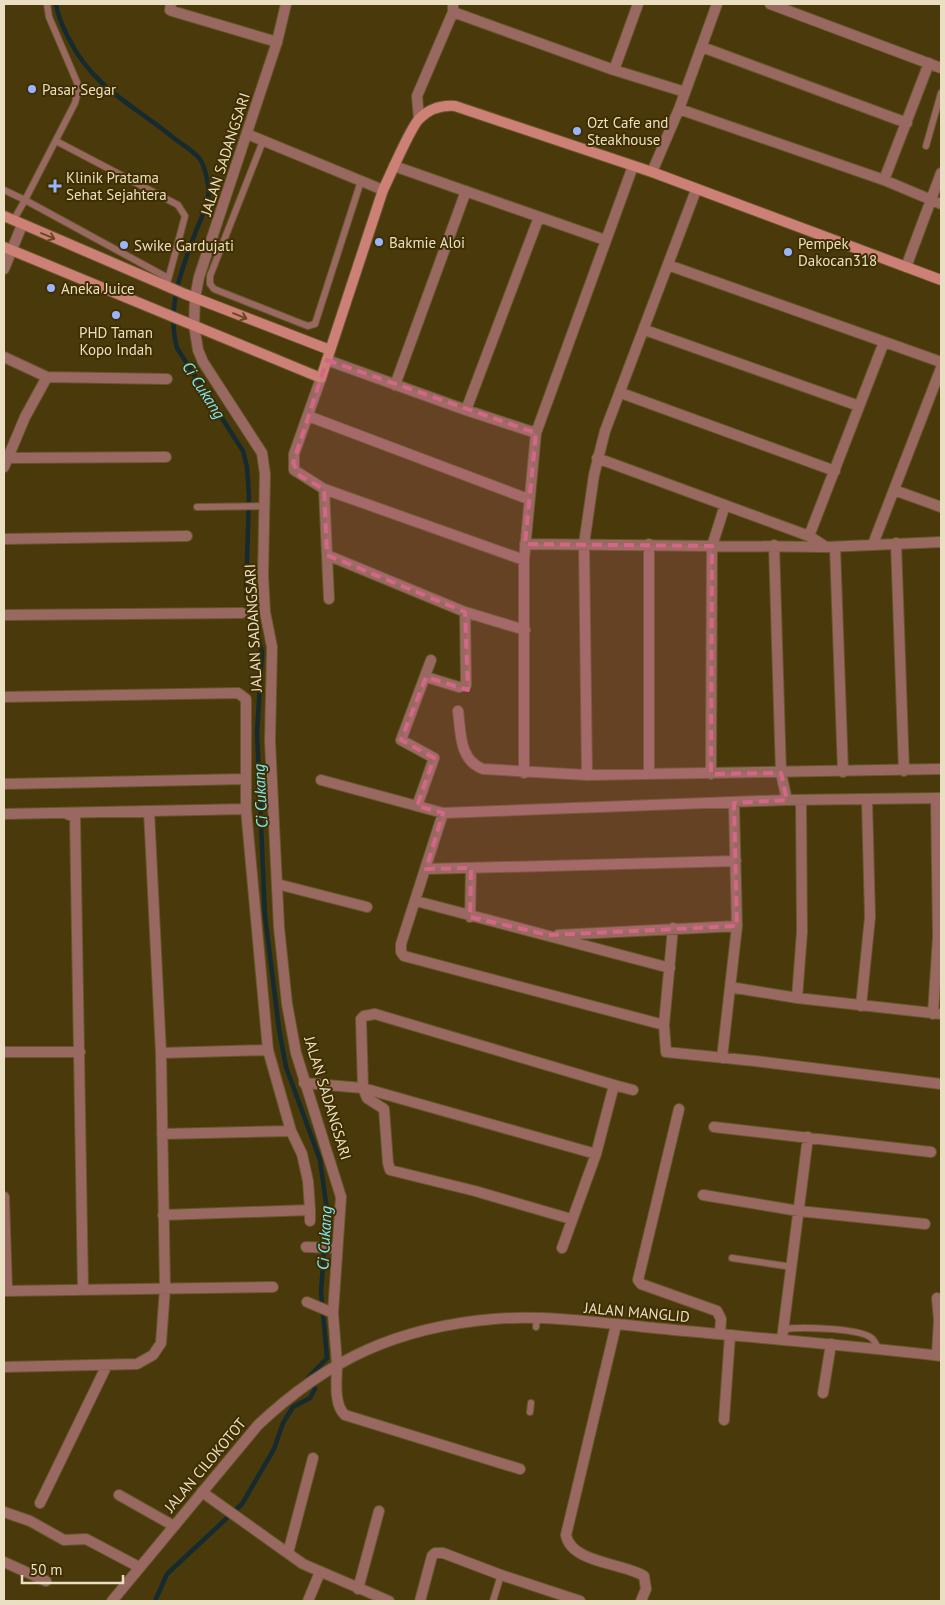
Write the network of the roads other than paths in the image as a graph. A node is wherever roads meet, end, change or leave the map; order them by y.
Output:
1 (47, 4) edge
2 (171, 4) edge
3 (286, 4) edge
4 (638, 4) edge
5 (717, 4) edge
6 (770, 4) edge
7 (453, 8) edge
8 (277, 42) junction
9 (702, 47) junction
10 (929, 63) junction
11 (941, 68) edge
12 (614, 70) junction
13 (685, 92) junction
14 (941, 93) edge
15 (679, 109) junction
16 (419, 119) junction
17 (907, 123) junction
18 (247, 134) junction
19 (56, 141) junction
20 (263, 141) junction
21 (926, 146) dead end
22 (394, 166) junction
23 (633, 166) junction
24 (652, 172) junction
25 (941, 173) edge
26 (884, 180) junction
27 (361, 181) junction
28 (4, 190) edge
29 (383, 190) junction
30 (696, 190) junction
31 (466, 191) junction
32 (25, 200) junction
33 (936, 202) edge
34 (539, 218) junction
35 (10, 220) edge
36 (605, 240) junction
37 (8, 249) edge
38 (668, 264) junction
39 (906, 267) junction
40 (4, 269) edge
41 (941, 280) edge
42 (167, 282) junction
43 (190, 296) junction
44 (189, 323) junction
45 (645, 330) junction
46 (884, 342) junction
47 (329, 355) junction
48 (4, 357) edge
49 (941, 362) edge
50 (941, 368) edge
51 (47, 377) junction
52 (167, 378) dead end
53 (321, 378) junction
54 (395, 385) junction
55 (621, 392) junction
56 (859, 406) junction
57 (466, 410) junction
58 (308, 416) junction
59 (536, 433) junction
60 (166, 458) dead end
61 (597, 458) junction
62 (6, 462) edge
63 (835, 471) junction
64 (324, 489) junction
65 (894, 490) junction
66 (528, 499) junction
67 (725, 505) junction
68 (260, 506) junction
69 (198, 507) dead end
70 (941, 507) edge
71 (187, 536) dead end
72 (810, 536) junction
73 (4, 539) edge
74 (941, 542) edge
75 (896, 543) junction
76 (525, 544) junction
77 (584, 544) junction
78 (649, 544) junction
79 (873, 544) junction
80 (774, 545) junction
81 (712, 546) junction
82 (831, 547) junction
83 (326, 555) junction
84 (524, 560) junction
85 (329, 599) dead end
86 (465, 612) junction
87 (242, 613) dead end
88 (4, 614) edge
89 (524, 630) junction
90 (431, 660) dead end
91 (426, 677) junction
92 (4, 697) edge
93 (458, 710) dead end
94 (941, 769) edge
95 (904, 771) junction
96 (843, 772) junction
97 (524, 773) junction
98 (781, 773) junction
99 (587, 774) junction
100 (649, 774) junction
101 (712, 774) junction
102 (245, 779) junction
103 (321, 780) dead end
104 (4, 784) edge
105 (938, 798) edge
106 (786, 800) junction
107 (867, 801) junction
108 (801, 802) junction
109 (734, 803) junction
110 (417, 806) junction
111 (246, 809) junction
112 (149, 812) junction
113 (443, 812) junction
114 (4, 814) edge
115 (67, 814) junction
116 (736, 862) junction
117 (471, 868) junction
118 (426, 869) junction
119 (277, 884) junction
120 (416, 901) junction
121 (367, 907) dead end
122 (470, 917) junction
123 (736, 926) junction
124 (673, 928) junction
125 (548, 935) junction
126 (670, 968) junction
127 (730, 987) junction
128 (797, 998) junction
129 (862, 1006) junction
130 (937, 1014) edge
131 (664, 1024) junction
132 (268, 1050) junction
133 (4, 1052) edge
134 (80, 1052) junction
135 (161, 1053) junction
136 (722, 1058) junction
137 (304, 1083) junction
138 (941, 1084) edge
139 (614, 1085) junction
140 (363, 1088) junction
141 (633, 1090) dead end
142 (679, 1109) dead end
143 (714, 1127) dead end
144 (291, 1131) junction
145 (162, 1134) junction
146 (808, 1137) junction
147 (931, 1152) dead end
148 (596, 1154) junction
149 (703, 1195) dead end
150 (4, 1197) edge
151 (310, 1210) junction
152 (799, 1210) junction
153 (163, 1215) junction
154 (571, 1219) junction
155 (310, 1222) dead end
156 (925, 1224) dead end
157 (306, 1247) dead end
158 (334, 1248) junction
159 (562, 1248) dead end
160 (732, 1258) dead end
161 (792, 1267) junction
162 (273, 1287) dead end
163 (165, 1288) junction
164 (5, 1290) edge
165 (83, 1290) junction
166 (938, 1298) dead end
167 (312, 1303) dead end
168 (331, 1311) junction
169 (616, 1325) junction
170 (783, 1334) junction
171 (725, 1335) junction
172 (831, 1344) junction
173 (878, 1349) junction
174 (939, 1355) edge
175 (337, 1364) junction
176 (106, 1365) junction
177 (4, 1367) edge
178 (824, 1393) dead end
179 (531, 1403) dead end
180 (530, 1412) dead end
181 (724, 1420) dead end
182 (313, 1458) dead end
183 (520, 1469) dead end
184 (202, 1492) junction
185 (120, 1495) dead end
186 (40, 1502) dead end
187 (379, 1511) dead end
188 (4, 1512) edge
189 (174, 1526) junction
190 (288, 1554) junction
191 (4, 1562) edge
192 (139, 1567) junction
193 (320, 1572) junction
194 (501, 1575) junction
195 (46, 1581) dead end
196 (358, 1588) junction
197 (112, 1601) edge
198 (308, 1601) edge
199 (389, 1601) edge
200 (420, 1601) edge
201 (493, 1601) edge
202 (580, 1601) edge
203 (641, 1601) edge

1 - 19 lane
2 - 8 street
3 - 8 street, JALAN SADANGSARI
4 - 12 street
5 - 9 street
6 - 10 street
7 - 12 street
7 - 16 street
8 - 18 street, JALAN SADANGSARI
9 - 13 street
9 - 17 street
10 - 11 street
10 - 17 street
12 - 13 street
13 - 15 street
14 - 21 lane
15 - 24 street
15 - 26 street
16 - 22 main road
16 - 23 main road
17 - 26 street
18 - 20 street
18 - 43 street, JALAN SADANGSARI
19 - 32 lane
19 - 42 lane
20 - 27 street
20 - 27 lane
22 - 29 main road
22 - 31 street
23 - 24 main road
23 - 36 street
24 - 30 main road
25 - 33 street
26 - 33 street
27 - 29 street
28 - 32 lane
29 - 47 main road
30 - 38 street
30 - 39 main road
31 - 34 street
31 - 54 street
32 - 35 lane
32 - 42 lane
33 - 39 street
34 - 36 street
34 - 57 street
35 - 37 street
35 -> 42 main road
36 - 59 street
37 - 40 street
37 - 44 main road
38 - 45 street
38 - 46 street
39 - 41 main road
42 - 43 main road
43 - 44 street, JALAN SADANGSARI
43 -> 47 main road
44 - 53 main road
44 - 68 street, JALAN SADANGSARI
45 - 55 street
45 - 56 street
46 - 49 street
46 - 56 street
47 - 53 main road
47 - 54 street
48 - 51 street
50 - 65 street
51 - 52 street
51 - 62 street
53 - 58 street
54 - 57 street
55 - 61 street
55 - 63 street
56 - 63 street
57 - 59 street
58 - 64 street
58 - 66 street
59 - 66 street
60 - 62 street
61 - 67 street
61 - 77 street
63 - 72 street
64 - 83 street
64 - 84 street
65 - 70 street
65 - 79 street
66 - 76 street
67 - 72 street
67 - 81 street
68 - 69 lane
68 - 119 street, JALAN SADANGSARI
71 - 73 street
72 - 82 street
74 - 75 street
75 - 79 street
75 - 95 street
76 - 77 street
76 - 84 street
77 - 78 street
77 - 99 street
78 - 81 street
78 - 100 street
79 - 82 street
80 - 81 street
80 - 82 street
80 - 98 street
81 - 101 street
82 - 96 street
83 - 85 street
83 - 86 street
84 - 89 street
86 - 89 street
86 - 91 street
87 - 88 street
89 - 97 street
90 - 91 street
91 - 110 street
92 - 102 street
93 - 97 street
94 - 95 street
95 - 96 street
96 - 98 street
97 - 99 street
98 - 101 street
98 - 106 street
99 - 100 street
100 - 101 street
102 - 104 street
102 - 111 street
103 - 110 street
105 - 107 street
105 - 130 street
106 - 108 street
106 - 109 street
107 - 108 street
107 - 129 street
108 - 128 street
109 - 113 street
109 - 116 street
110 - 113 street
111 - 112 street
111 - 132 street
112 - 115 street
112 - 135 street
113 - 118 street
114 - 115 street
115 - 134 street
116 - 117 street
116 - 123 street
117 - 118 street
117 - 122 street
118 - 120 street
119 - 121 street
119 - 137 street, JALAN SADANGSARI
120 - 122 street
120 - 131 street
122 - 125 street
123 - 124 street
123 - 127 street
124 - 125 street
124 - 126 street
125 - 126 street
126 - 131 street
127 - 128 street
127 - 136 street
128 - 129 street
129 - 130 street
131 - 136 street
132 - 135 street
132 - 144 street
133 - 134 street
134 - 165 street
135 - 145 street
136 - 138 street
137 - 140 street
137 - 158 street, JALAN SADANGSARI
139 - 140 street
139 - 141 street
139 - 148 street
140 - 148 street
140 - 154 street
142 - 171 street
143 - 146 street
144 - 145 street
144 - 151 street
145 - 153 street
146 - 147 street
146 - 152 street
148 - 154 street
149 - 152 street
150 - 164 street
151 - 153 street
151 - 155 street
152 - 156 street
152 - 161 street
153 - 163 street
154 - 159 street
157 - 158 street
158 - 168 street, JALAN SADANGSARI
160 - 161 lane
161 - 170 street
162 - 163 street
163 - 165 street
163 - 176 street
164 - 165 street
166 - 174 street
167 - 168 street
168 - 175 street, JALAN SADANGSARI
169 - 171 street, JALAN MANGLID
169 - 175 street, JALAN MANGLID
169 - 203 street
170 - 171 street, JALAN MANGLID
170 - 172 street, JALAN MANGLID
170 - 173 lane
171 - 181 street
172 - 173 street, JALAN MANGLID
172 - 178 street
173 - 174 street, JALAN MANGLID
175 - 183 street, JALAN SADANGSARI
175 - 184 street, JALAN CILOKOTOT
176 - 177 street
176 - 186 street
179 - 180 lane
182 - 190 street
184 - 189 street, JALAN CILOKOTOT
184 - 190 street
185 - 189 street
187 - 196 street
188 - 192 street
189 - 192 street, JALAN CILOKOTOT
190 - 193 street
191 - 195 street
192 - 197 street, JALAN CILOKOTOT
193 - 196 street
193 - 198 street
194 - 200 street
194 - 201 lane
194 - 202 street
196 - 199 street

